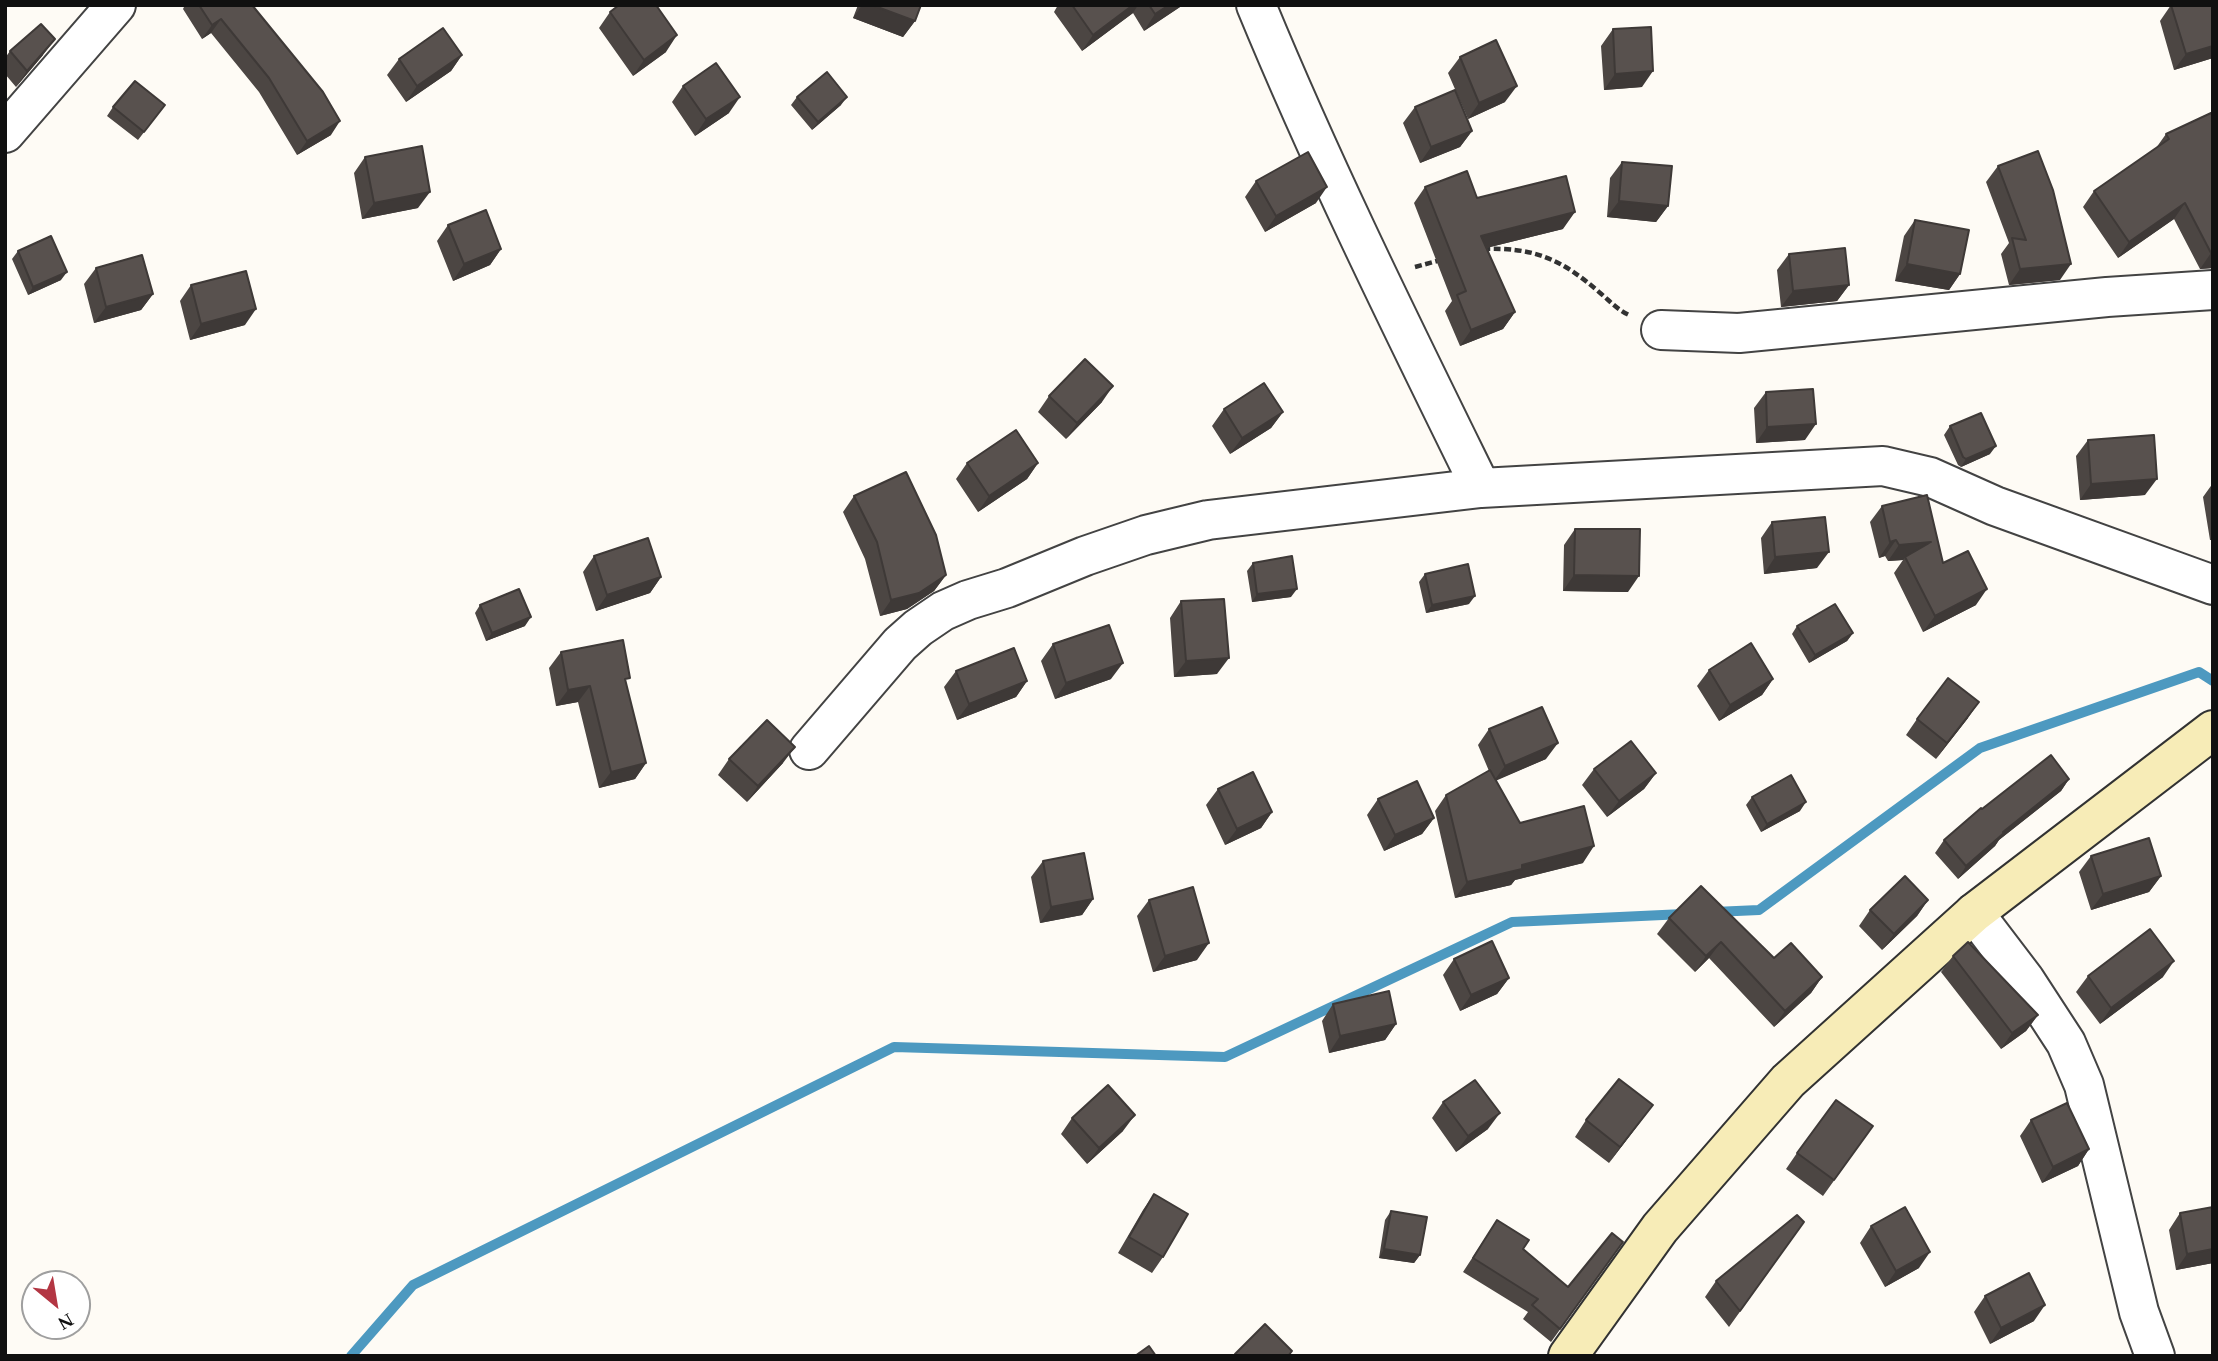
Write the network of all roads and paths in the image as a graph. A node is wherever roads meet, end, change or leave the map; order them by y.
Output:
1 (116, 5) edge
2 (1256, 5) edge
3 (5, 133) edge
4 (1482, 249) edge
5 (1443, 260) dead end
6 (1377, 276) junction
7 (2213, 290) edge
8 (1661, 330) joint
9 (1481, 488) junction
10 (2213, 585) edge
11 (2213, 730) edge
12 (808, 750) dead end
13 (1974, 913) junction
14 (1568, 1356) edge
15 (2155, 1356) edge

1 - 3 street
2 - 6 street
4 - 8 path
5 - 6 path
6 - 9 street
7 - 8 street
9 - 10 street
9 - 12 street
11 - 13 street
13 - 14 street
13 - 15 street

